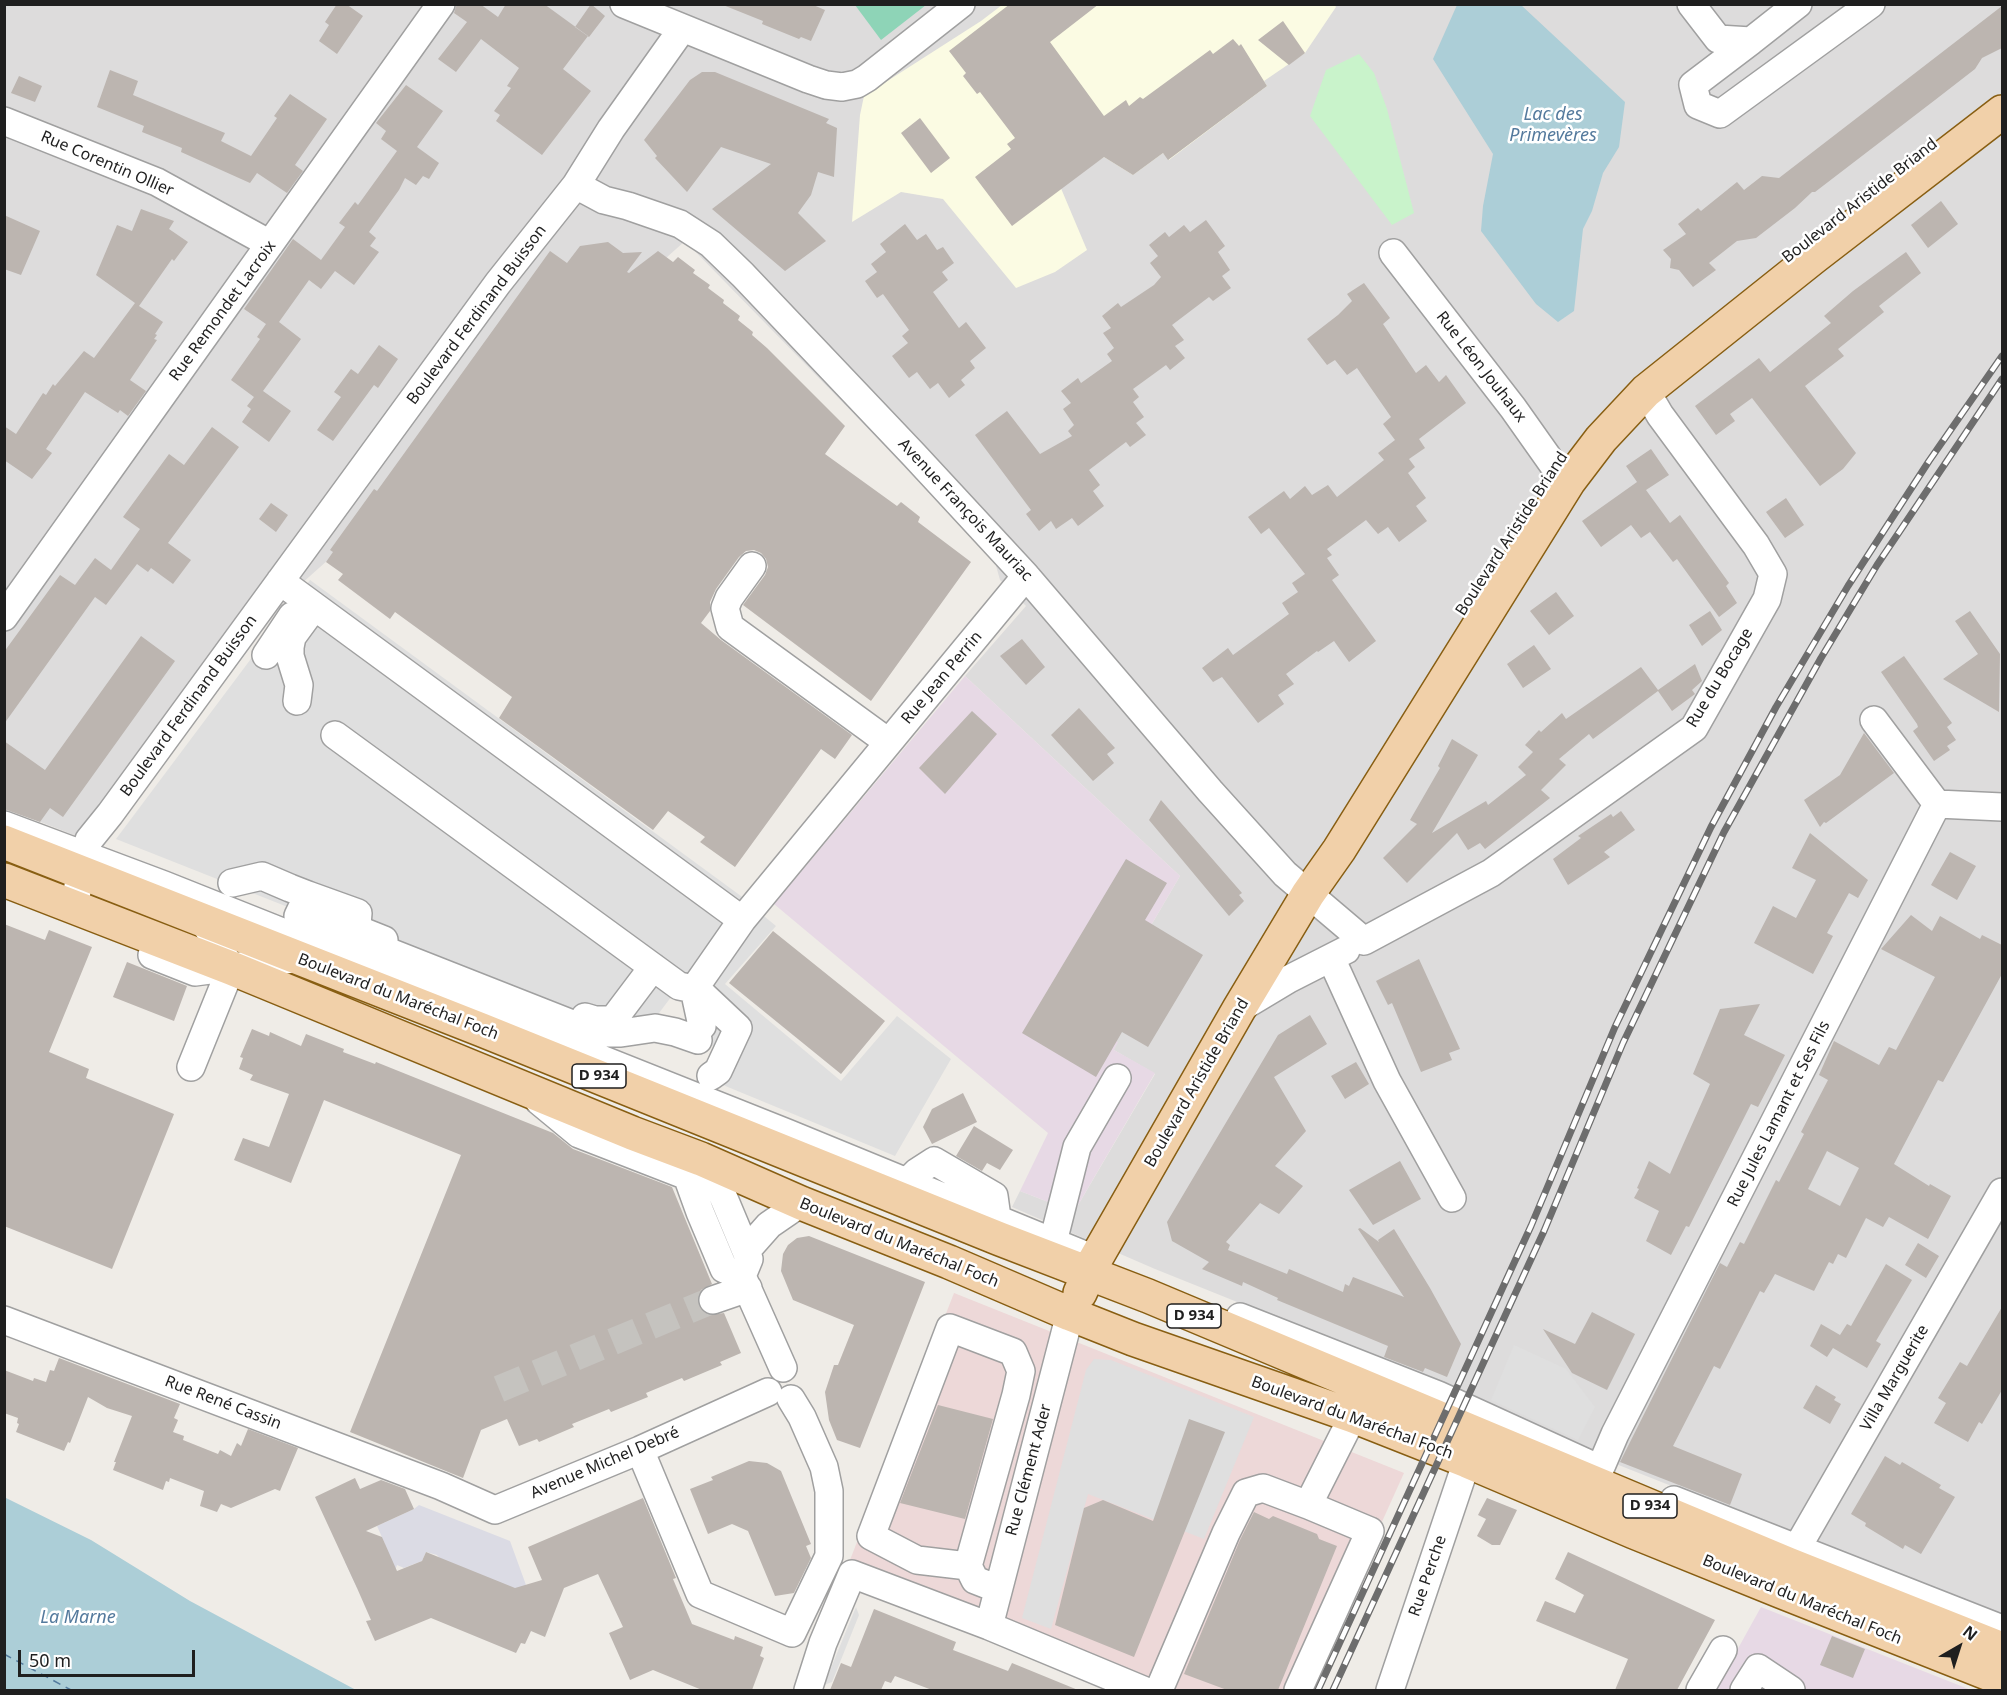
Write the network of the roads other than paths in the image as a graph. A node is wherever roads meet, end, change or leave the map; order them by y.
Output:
1 (441, 4) edge
2 (624, 4) edge
3 (961, 4) edge
4 (1691, 4) edge
5 (1798, 4) edge
6 (1871, 4) edge
7 (682, 29) junction
8 (1751, 41) junction
9 (2002, 89) edge
10 (2002, 112) edge
11 (4, 121) edge
12 (576, 185) junction
13 (270, 244) junction
14 (1393, 253) dead end
15 (1646, 391) junction
16 (1561, 473) junction
17 (752, 566) dead end
18 (1026, 576) junction
19 (280, 581) junction
20 (312, 611) junction
21 (4, 617) edge
22 (266, 655) dead end
23 (297, 701) dead end
24 (1874, 720) dead end
25 (335, 735) dead end
26 (888, 742) junction
27 (1937, 804) junction
28 (2002, 807) edge
29 (4, 825) edge
30 (4, 842) edge
31 (82, 864) junction
32 (4, 880) edge
33 (232, 883) dead end
34 (1308, 894) junction
35 (4, 897) edge
36 (303, 906) junction
37 (74, 907) junction
38 (203, 920) junction
39 (742, 920) junction
40 (1364, 941) junction
41 (300, 958) junction
42 (1331, 958) junction
43 (653, 967) junction
44 (231, 968) junction
45 (687, 988) junction
46 (1239, 1009) junction
47 (697, 1036) junction
48 (191, 1067) dead end
49 (711, 1076) junction
50 (1117, 1078) dead end
51 (713, 1113) junction
52 (694, 1167) junction
53 (900, 1189) junction
54 (2002, 1192) edge
55 (1452, 1198) dead end
56 (801, 1203) junction
57 (998, 1229) junction
58 (1052, 1250) junction
59 (949, 1262) junction
60 (1092, 1266) junction
61 (745, 1271) junction
62 (713, 1300) tunnel mouth
63 (1070, 1314) junction
64 (4, 1320) edge
65 (1300, 1360) junction
66 (780, 1395) junction
67 (1353, 1416) junction
68 (640, 1450) junction
69 (1467, 1461) junction
70 (1597, 1476) junction
71 (441, 1486) joint
72 (1308, 1505) junction
73 (1792, 1555) junction
74 (968, 1566) junction
75 (998, 1589) junction
76 (989, 1626) junction
77 (2002, 1629) edge
78 (2002, 1649) edge
79 (1723, 1650) dead end
80 (2002, 1679) edge
81 (1129, 1687) edge
82 (808, 1690) edge
83 (1159, 1690) edge
84 (1298, 1690) edge
85 (1390, 1690) edge
86 (1700, 1690) edge
87 (1744, 1690) edge
88 (1791, 1690) edge

1 - 13 street, Rue Remondet Lacroix
2 - 7 street
3 - 7 street
4 - 8 street
5 - 8 street
6 - 8 street
7 - 12 street, Boulevard Ferdinand Buisson
9 - 16 main road, Boulevard Aristide Briand
10 - 15 main road, Boulevard Aristide Briand
11 - 13 street, Rue Corentin Ollier
12 - 18 street, Avenue François Mauriac
12 - 19 street, Boulevard Ferdinand Buisson
13 - 21 street, Rue Remondet Lacroix
14 - 16 street, Rue Léon Jouhaux
15 - 16 main road, Boulevard Aristide Briand
15 - 40 street, Rue du Bocage
16 - 34 main road, Boulevard Aristide Briand
17 - 26 street
18 - 26 street, Rue Jean Perrin
18 - 34 street, Avenue François Mauriac
19 - 20 street
19 - 31 street, Boulevard Ferdinand Buisson
20 - 22 street
20 - 23 street
20 - 39 street
24 - 27 street
25 - 43 street
26 - 39 street, Rue Jean Perrin
27 - 28 street
27 - 70 street, Rue Jules Lamant et Ses Fils
29 - 31 street
30 - 31 main road, D 934
31 - 37 street, Boulevard Ferdinand Buisson
31 - 38 main road, Boulevard du Maréchal Foch / D 934
31 - 51 street
32 - 37 main road, D 934
33 - 36 street
34 - 40 street
34 - 46 main road, Boulevard Aristide Briand
35 - 44 street
36 - 43 street
36 - 47 street
37 - 44 main road, Boulevard du Maréchal Foch / D 934
38 - 41 main road, Boulevard du Maréchal Foch / D 934
38 - 44 street
39 - 45 street, Rue Jean Perrin
40 - 42 street, Rue du Bocage
41 - 44 street
41 - 51 main road, Boulevard du Maréchal Foch / D 934
42 - 46 street, Rue du Bocage
42 - 55 street
43 - 45 street
44 - 48 street
44 - 52 main road, Boulevard du Maréchal Foch / D 934
45 - 47 street
45 - 49 street
46 - 60 main road, Boulevard Aristide Briand
47 - 49 street
49 - 51 street
50 - 58 street
51 - 52 main road
51 - 53 main road, Boulevard du Maréchal Foch / D 934
52 - 56 main road, Boulevard du Maréchal Foch / D 934
52 - 61 street
53 - 57 main road, Boulevard du Maréchal Foch / D 934
53 - 57 street
54 - 73 street, Villa Marguerite
56 - 59 main road, Boulevard du Maréchal Foch / D 934
56 - 61 street
57 - 58 main road, Boulevard du Maréchal Foch / D 934
58 - 60 main road, Boulevard du Maréchal Foch / D 934
59 - 60 main road
59 - 63 main road, Boulevard du Maréchal Foch / D 934
60 - 63 main road, Boulevard Aristide Briand
60 - 65 main road, Boulevard du Maréchal Foch / D 934
60 - 70 street
61 - 62 street
61 - 66 street
63 - 65 main road
63 - 67 main road, Boulevard du Maréchal Foch / D 934
63 - 75 street, Rue Clément Ader
64 - 71 street, Rue René Cassin
65 - 70 main road, Boulevard du Maréchal Foch / D 934
66 - 68 street, Avenue Michel Debré
66 - 68 street
67 - 69 main road, Boulevard du Maréchal Foch / D 934
67 - 72 street
68 - 71 street, Avenue Michel Debré
69 - 80 main road, Boulevard du Maréchal Foch / D 934
69 - 85 street, Rue Perche
70 - 73 main road, Boulevard du Maréchal Foch / D 934
72 - 83 street
72 - 84 street
73 - 77 street
73 - 78 main road, Boulevard du Maréchal Foch / D 934
74 - 74 street
74 - 75 street
75 - 76 street, Rue Clément Ader
76 - 81 street
76 - 82 street
79 - 86 street
87 - 88 street

